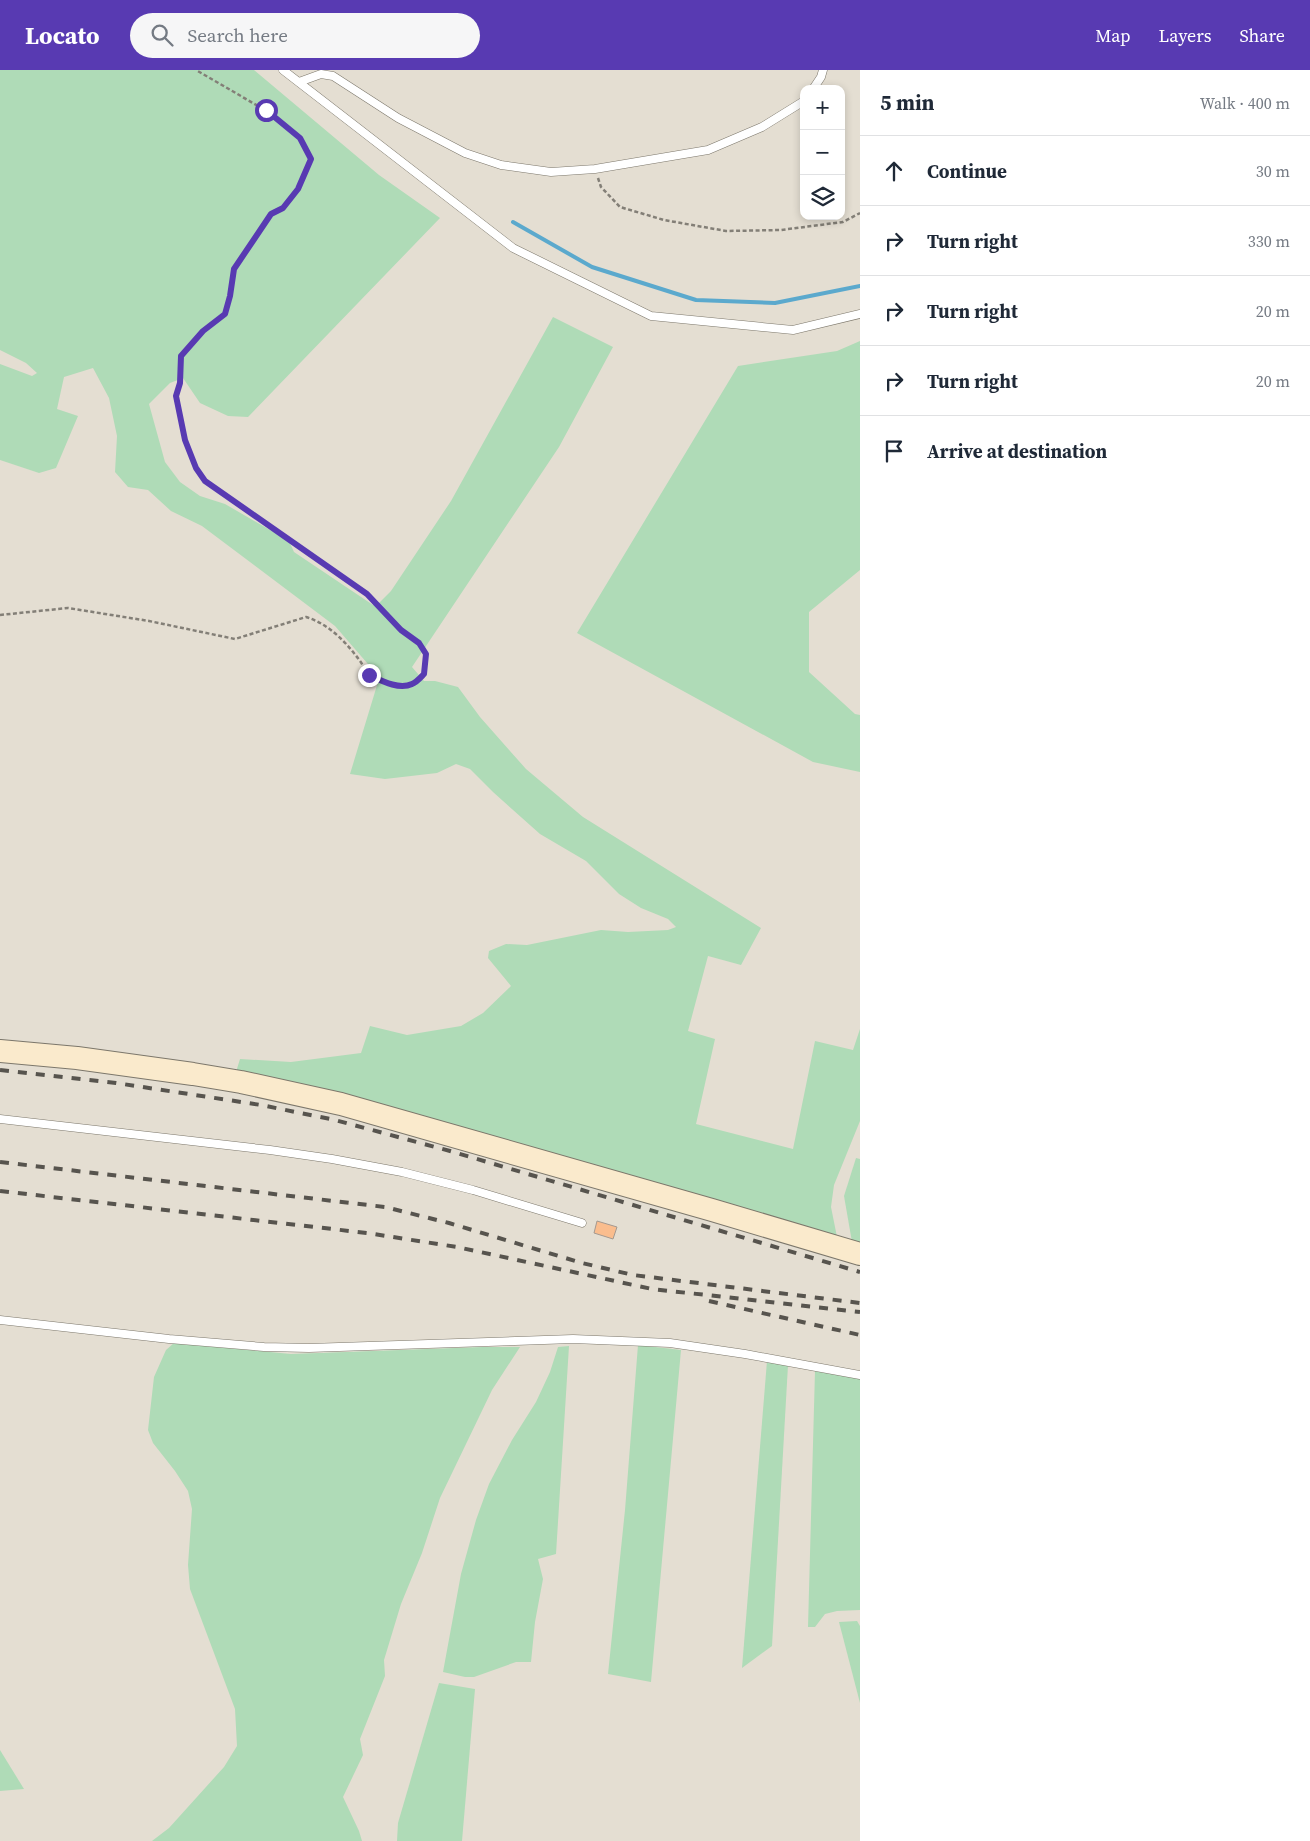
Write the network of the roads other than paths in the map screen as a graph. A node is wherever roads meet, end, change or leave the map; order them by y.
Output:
1 (283, 70) edge
2 (823, 70) edge
3 (299, 82) junction
4 (816, 85) edge
5 (800, 104) edge
6 (860, 314) edge
7 (0, 1051) edge
8 (0, 1119) edge
9 (582, 1223) dead end
10 (860, 1254) edge
11 (0, 1320) edge
12 (860, 1375) edge

1 - 3 lane
2 - 4 lane
3 - 5 lane
3 - 6 lane
7 - 10 main road
8 - 9 lane
11 - 12 lane

